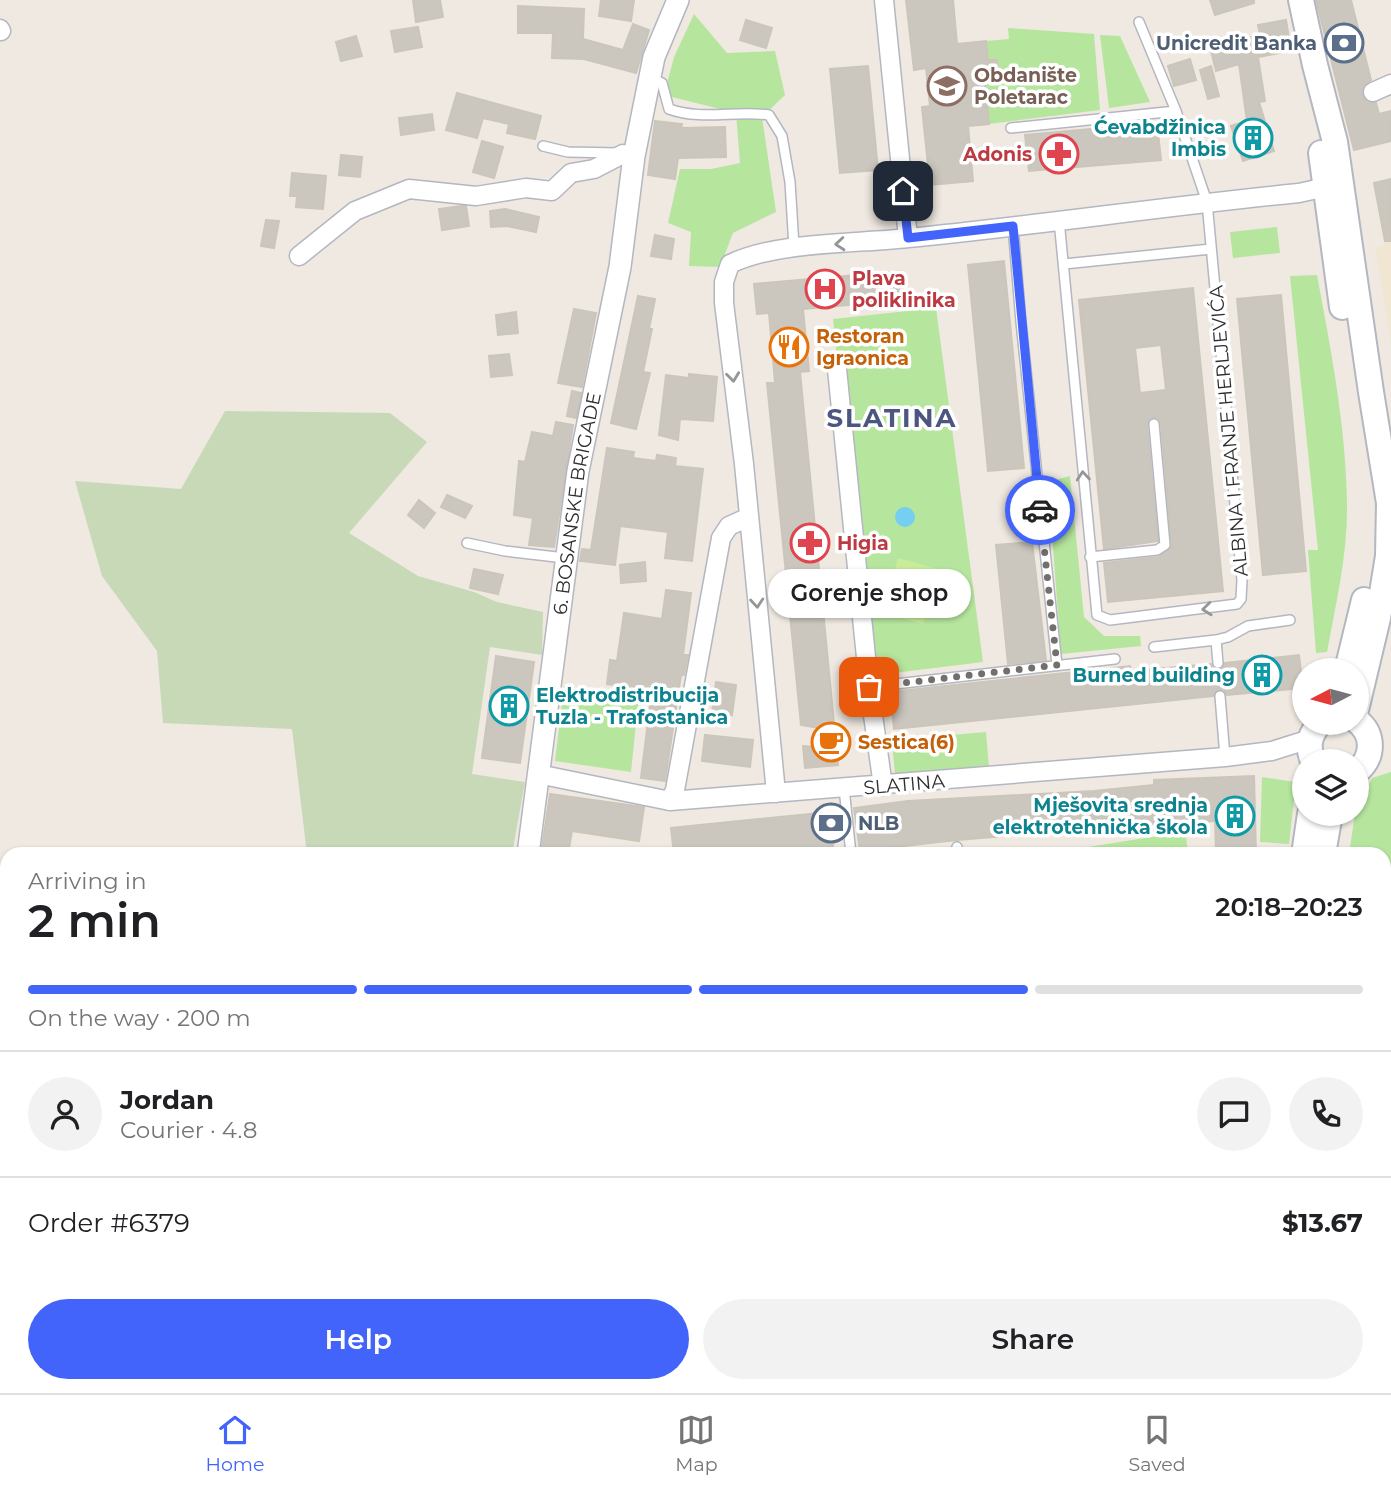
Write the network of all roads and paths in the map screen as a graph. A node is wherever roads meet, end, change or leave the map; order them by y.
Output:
1 (678, 0) edge
2 (884, 0) edge
3 (1301, 0) edge
4 (1139, 22) dead end
5 (650, 77) junction
6 (1391, 84) edge
7 (1373, 92) dead end
8 (1176, 111) junction
9 (1011, 128) dead end
10 (543, 146) dead end
11 (629, 155) junction
12 (1333, 185) junction
13 (1207, 202) junction
14 (1059, 220) junction
15 (1013, 226) junction
16 (908, 238) junction
17 (794, 248) junction
18 (1211, 249) junction
19 (299, 256) dead end
20 (1063, 264) junction
21 (837, 369) dead end
22 (1154, 424) dead end
23 (1390, 503) edge
24 (749, 517) junction
25 (467, 543) dead end
26 (1090, 557) junction
27 (567, 558) junction
28 (1385, 609) edge
29 (1290, 620) dead end
30 (1216, 640) junction
31 (1154, 647) dead end
32 (1350, 658) edge
33 (1115, 659) dead end
34 (1218, 663) dead end
35 (1057, 665) junction
36 (1369, 665) edge
37 (869, 687) junction
38 (1220, 696) dead end
39 (1314, 745) edge
40 (1225, 757) junction
41 (538, 774) junction
42 (883, 786) junction
43 (844, 788) junction
44 (776, 793) junction
45 (670, 801) junction
46 (1308, 826) edge
47 (1328, 826) edge
48 (529, 847) edge
49 (851, 847) edge
50 (1305, 847) edge
51 (1324, 847) edge

1 - 5 street, 6. BOSANSKE BRIGADE
2 - 16 street
3 - 12 main road
4 - 8 lane, ALBINA I FRANJE HERLJEVIĆA
5 - 11 street, 6. BOSANSKE BRIGADE
5 - 17 lane
6 - 7 street
8 - 9 lane
8 - 13 lane, ALBINA I FRANJE HERLJEVIĆA
10 - 11 lane
11 - 19 street
11 - 27 street, 6. BOSANSKE BRIGADE
12 - 13 street
12 - 23 main road
12 - 32 main road
13 - 14 street
13 - 18 lane, ALBINA I FRANJE HERLJEVIĆA
14 - 15 street
14 - 20 lane, ALBINA I FRANJE HERLJEVIĆA
15 - 16 street
15 - 35 lane
16 -> 17 street
17 -> 24 street
18 - 20 lane
18 -> 26 lane, ALBINA I FRANJE HERLJEVIĆA
26 -> 20 lane, ALBINA I FRANJE HERLJEVIĆA
21 - 37 street
22 - 26 lane
23 - 28 main road
24 -> 44 street
24 - 45 street
25 - 27 lane
27 - 41 street, 6. BOSANSKE BRIGADE
28 - 36 main road
29 - 30 lane
30 - 31 lane
30 - 34 lane
33 - 35 lane
35 - 37 lane
37 - 42 street
38 - 40 lane
39 - 40 street, SLATINA
40 - 42 street, SLATINA
41 - 45 street, SLATINA
41 - 48 street, 6. BOSANSKE BRIGADE
42 - 43 street, SLATINA
43 - 44 street, SLATINA
43 - 49 lane
44 - 45 street, SLATINA
46 - 50 main road
47 - 51 main road

